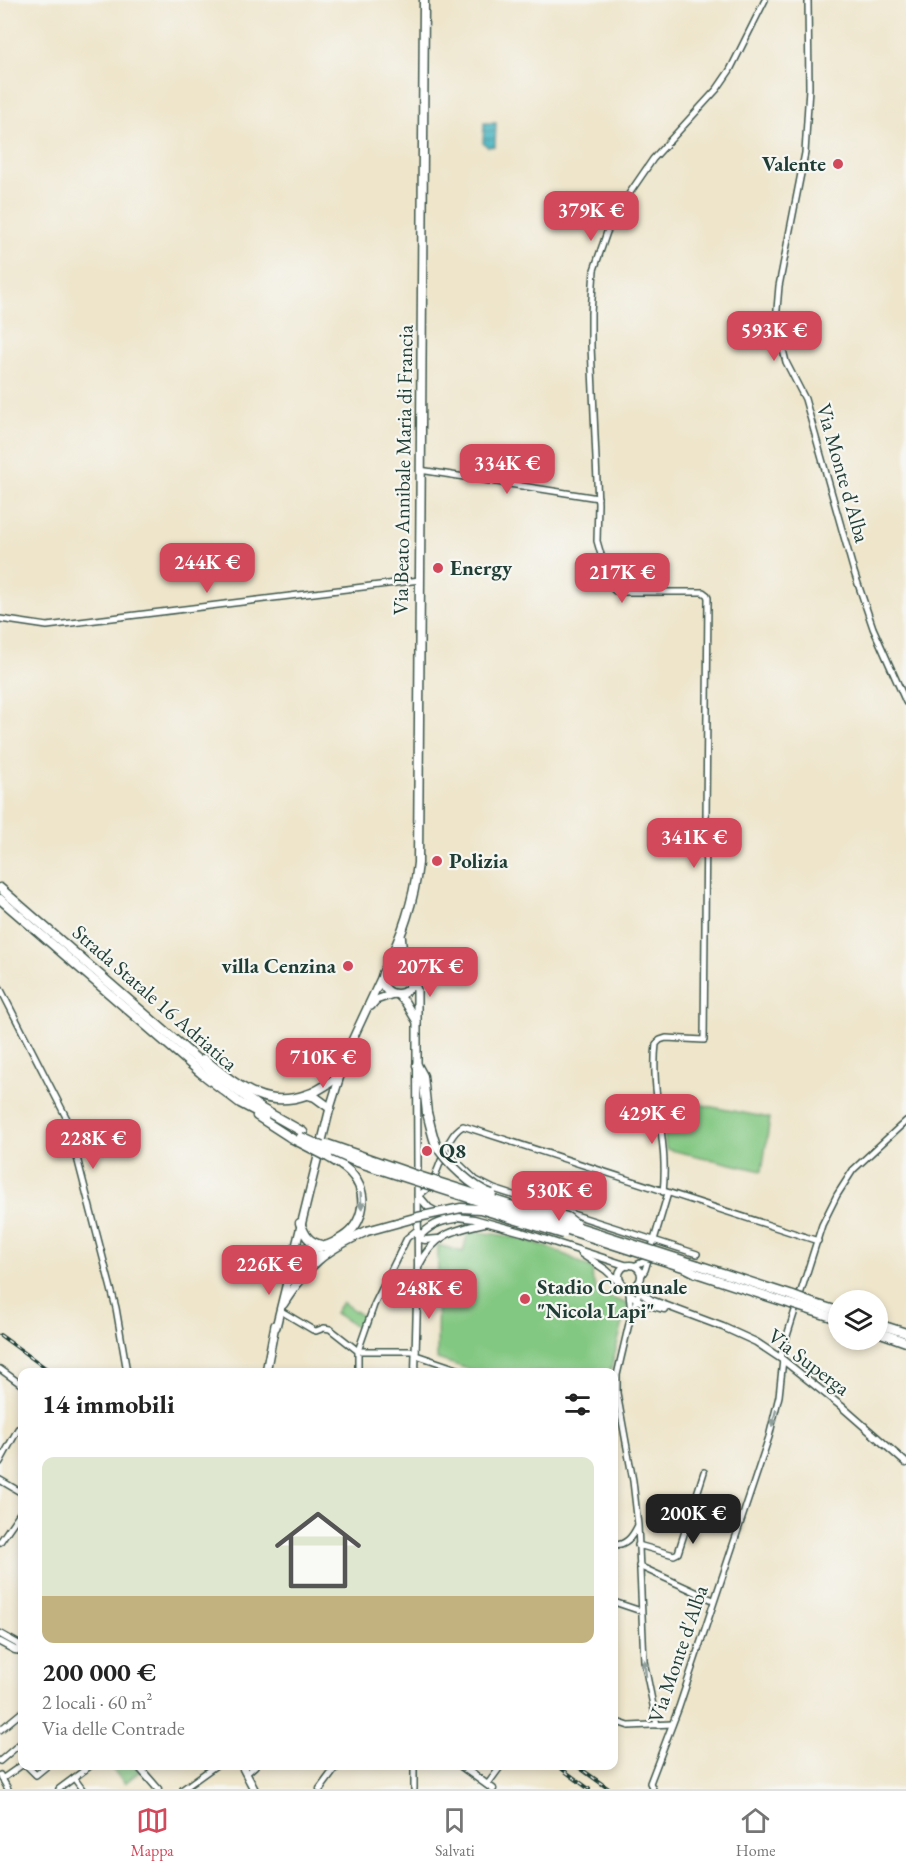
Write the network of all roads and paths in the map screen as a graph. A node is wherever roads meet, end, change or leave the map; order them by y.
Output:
1 (424, 0) edge
2 (765, 0) edge
3 (808, 0) edge
4 (420, 470) junction
5 (598, 498) junction
6 (420, 580) junction
7 (0, 619) edge
8 (906, 702) edge
9 (0, 888) edge
10 (0, 898) edge
11 (401, 937) junction
12 (384, 972) junction
13 (411, 974) junction
14 (0, 988) edge
15 (395, 994) junction
16 (368, 1010) junction
17 (418, 1024) junction
18 (168, 1034) junction
19 (417, 1065) junction
20 (339, 1076) junction
21 (308, 1095) junction
22 (240, 1103) junction
23 (330, 1108) junction
24 (906, 1121) edge
25 (302, 1135) junction
26 (445, 1150) junction
27 (665, 1192) junction
28 (418, 1195) junction
29 (462, 1218) junction
30 (300, 1223) junction
31 (486, 1223) junction
32 (418, 1229) junction
33 (584, 1229) junction
34 (418, 1238) junction
35 (438, 1238) junction
36 (654, 1240) junction
37 (818, 1241) junction
38 (324, 1246) junction
39 (293, 1250) junction
40 (576, 1251) junction
41 (697, 1254) dead end
42 (322, 1255) junction
43 (647, 1260) junction
44 (418, 1266) junction
45 (631, 1266) junction
46 (697, 1269) junction
47 (288, 1272) junction
48 (640, 1283) junction
49 (624, 1285) junction
50 (629, 1293) junction
51 (637, 1300) junction
52 (808, 1305) junction
53 (282, 1308) junction
54 (828, 1309) edge
55 (677, 1312) junction
56 (828, 1314) edge
57 (631, 1315) junction
58 (276, 1327) junction
59 (888, 1327) edge
60 (906, 1333) edge
61 (888, 1336) edge
62 (906, 1342) edge
63 (358, 1351) junction
64 (416, 1353) junction
65 (782, 1359) junction
66 (126, 1368) edge
67 (267, 1368) edge
68 (358, 1368) edge
69 (415, 1368) edge
70 (455, 1368) edge
71 (0, 1369) edge
72 (618, 1371) edge
73 (18, 1382) edge
74 (618, 1398) edge
75 (18, 1429) edge
76 (0, 1462) edge
77 (906, 1463) edge
78 (704, 1472) dead end
79 (0, 1480) edge
80 (18, 1491) edge
81 (18, 1516) edge
82 (638, 1526) junction
83 (0, 1542) edge
84 (618, 1544) edge
85 (638, 1545) junction
86 (639, 1566) junction
87 (713, 1600) junction
88 (618, 1603) edge
89 (641, 1611) junction
90 (0, 1634) edge
91 (0, 1642) edge
92 (18, 1644) edge
93 (18, 1650) edge
94 (18, 1715) edge
95 (618, 1722) edge
96 (672, 1724) junction
97 (657, 1725) junction
98 (0, 1730) edge
99 (18, 1745) edge
100 (0, 1761) edge
101 (18, 1767) edge
102 (85, 1770) edge
103 (142, 1770) edge
104 (209, 1770) edge
105 (244, 1770) edge
106 (250, 1770) edge
107 (334, 1770) edge
108 (414, 1770) edge
109 (467, 1770) edge
110 (499, 1770) edge
111 (246, 1774) junction
112 (1, 1777) edge
113 (74, 1778) junction
114 (490, 1787) edge
115 (651, 1787) edge
116 (8, 1789) edge
117 (59, 1789) edge
118 (82, 1789) edge
119 (158, 1789) edge
120 (183, 1789) edge
121 (254, 1789) edge
122 (320, 1789) edge
123 (414, 1789) edge

1 - 4 main road, Via Beato Annibale Maria di Francia
2 - 5 street
3 - 8 street, Via Monte d'Alba
4 - 5 street
4 - 6 main road, Via Beato Annibale Maria di Francia
5 - 27 street
6 - 7 street
6 - 11 main road, Via Beato Annibale Maria di Francia
9 - 18 main road, Strada Statale 16 Adriatica
10 - 22 main road, Strada Statale 16 Adriatica
11 - 12 main road, Via Beato Annibale Maria di Francia
11 - 13 main road, Via Beato Annibale Maria di Francia
12 - 13 main road
12 - 15 main road
12 - 16 main road
13 - 15 main road
13 - 17 main road
14 - 66 street
15 - 16 main road
15 - 17 main road
16 - 20 main road
17 - 19 main road
18 - 21 main road
18 - 25 main road, Strada Statale 16 Adriatica
19 - 28 street
19 - 33 main road, bridge
20 - 21 main road
20 - 23 main road
21 - 23 main road
22 - 25 main road, Strada Statale 16 Adriatica
22 -> 38 main road, bridge
23 - 30 main road
24 - 37 street, Via Monte d'Alba
25 - 33 main road, Strada Statale 16 Adriatica, bridge
25 - 46 main road, Strada Statale 16 Adriatica, bridge
26 - 27 street
26 - 28 street
26 - 36 street
27 - 36 street
27 - 37 street
28 - 29 street, Via Superga
28 - 32 street
29 - 31 street, Via Superga
29 - 34 street, Via Superga
30 - 38 main road
30 - 39 main road
31 - 35 street
31 - 40 street, Via Superga
32 - 34 street
32 - 63 street
33 - 46 main road, Strada Statale 16 Adriatica, bridge
34 - 35 street
34 - 44 street
35 - 44 street
36 - 41 street
36 - 43 street
37 - 65 street, Via Monte d'Alba
38 - 39 main road
39 - 42 main road
39 - 47 main road
40 - 45 street, Via Superga
40 - 49 street, Via Superga
42 - 46 main road, bridge
42 - 53 main road
43 - 45 street
43 - 48 street
44 - 64 street
45 - 48 street, Via Superga
45 - 49 street
46 - 52 main road, Strada Statale 16 Adriatica, bridge
47 - 53 main road
47 - 58 main road
48 - 49 street
48 - 51 street
48 - 55 street, Via Superga
49 - 50 street, Via Superga
50 - 51 street, Via Superga
50 - 57 street
51 - 55 street, Via Superga
51 - 57 street
52 - 54 main road, Strada Statale 16 Adriatica
52 - 56 main road, Strada Statale 16 Adriatica
53 - 58 main road
53 - 63 street
55 - 65 street, Via Superga
57 - 72 street
58 - 67 main road
59 - 60 main road
61 - 62 main road
63 - 64 street
63 - 68 street
64 - 69 street
64 - 70 street
65 - 77 street, Via Superga
65 -> 87 street, Via Monte d'Alba
71 - 73 street
74 - 82 street
75 - 76 street
78 - 85 street
79 - 80 street
81 - 83 street
82 - 84 street
82 - 85 street
85 - 86 street
86 - 87 street
86 - 89 street
87 - 96 street, Via Monte d'Alba
88 - 89 street
97 -> 89 street
90 - 92 street
91 - 93 street
94 - 98 street
95 - 97 street
96 - 97 street
96 - 115 street, Via Monte d'Alba
99 - 100 street
101 - 112 street
102 - 113 street
103 - 119 street
104 - 120 street
105 - 111 main road
106 - 111 street
107 - 122 street
108 - 123 street
109 - 114 street
110 - 114 street
111 - 121 main road
112 - 116 street
113 - 117 street
113 - 118 street

